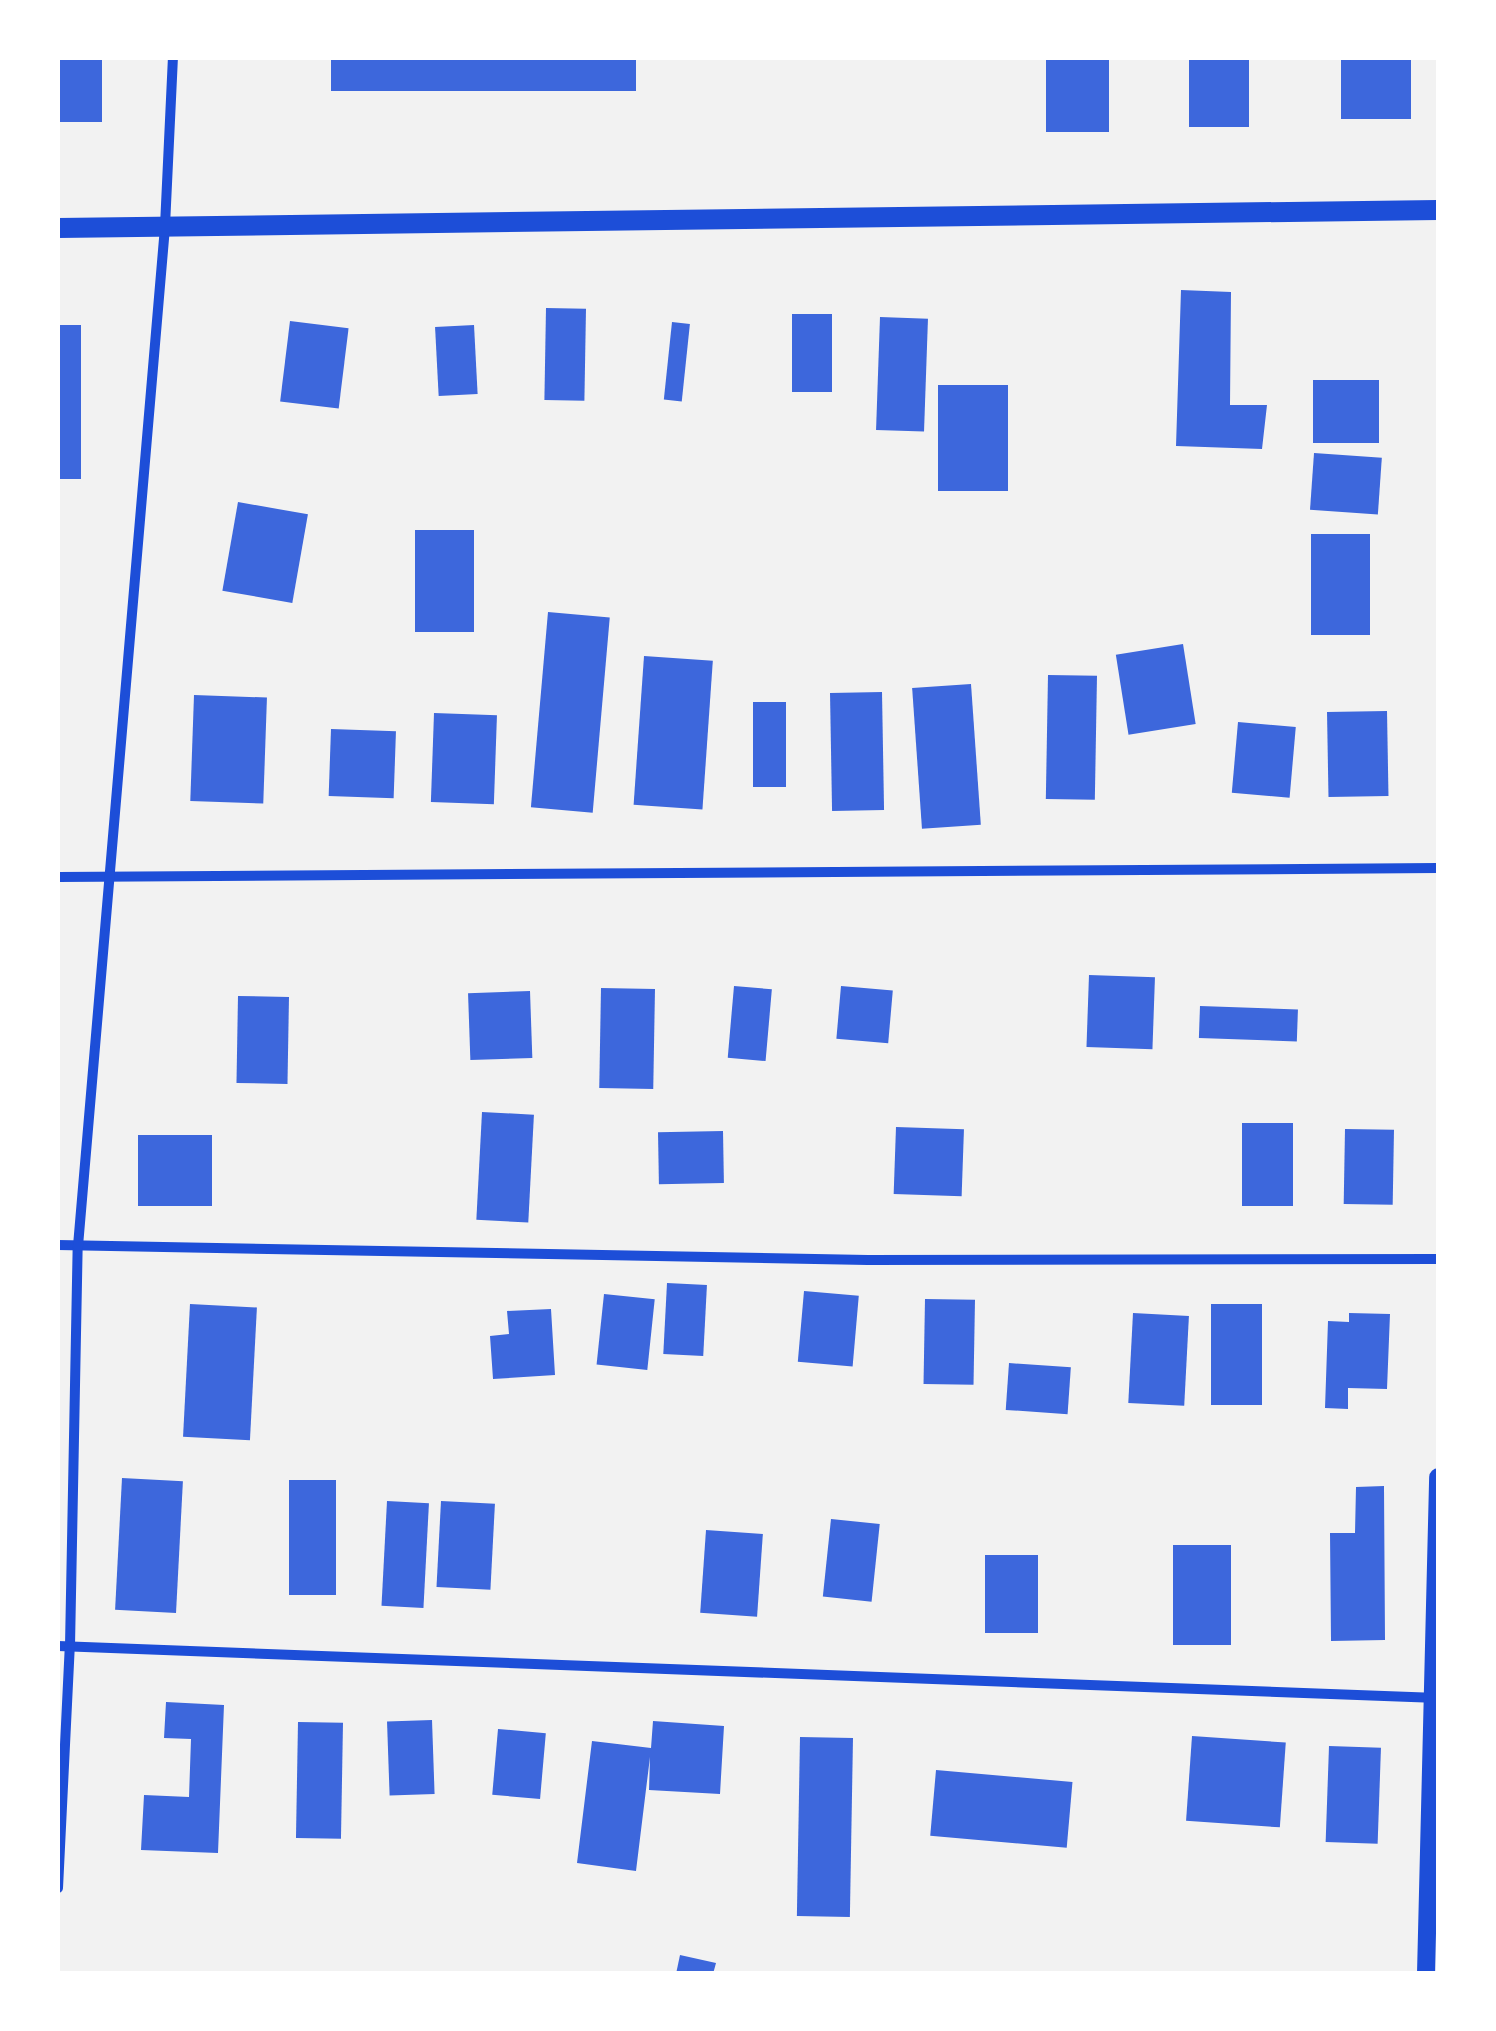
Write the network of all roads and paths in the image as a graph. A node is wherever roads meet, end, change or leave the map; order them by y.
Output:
1 (173, 58) edge
2 (1438, 210) edge
3 (165, 226) junction
4 (58, 228) edge
5 (1438, 868) edge
6 (58, 877) edge
7 (109, 878) junction
8 (58, 1246) edge
9 (78, 1246) junction
10 (1438, 1259) edge
11 (1438, 1477) edge
12 (58, 1646) edge
13 (70, 1646) junction
14 (1435, 1698) edge
15 (58, 1888) edge
16 (1426, 1974) edge

1 - 3 street
2 - 3 main road
3 - 4 main road
3 - 7 street
5 - 7 street
6 - 7 street
7 - 9 street
8 - 9 street
9 - 10 street
9 - 13 street
11 - 14 street
12 - 13 street
13 - 14 street
13 - 15 street
14 - 16 street

